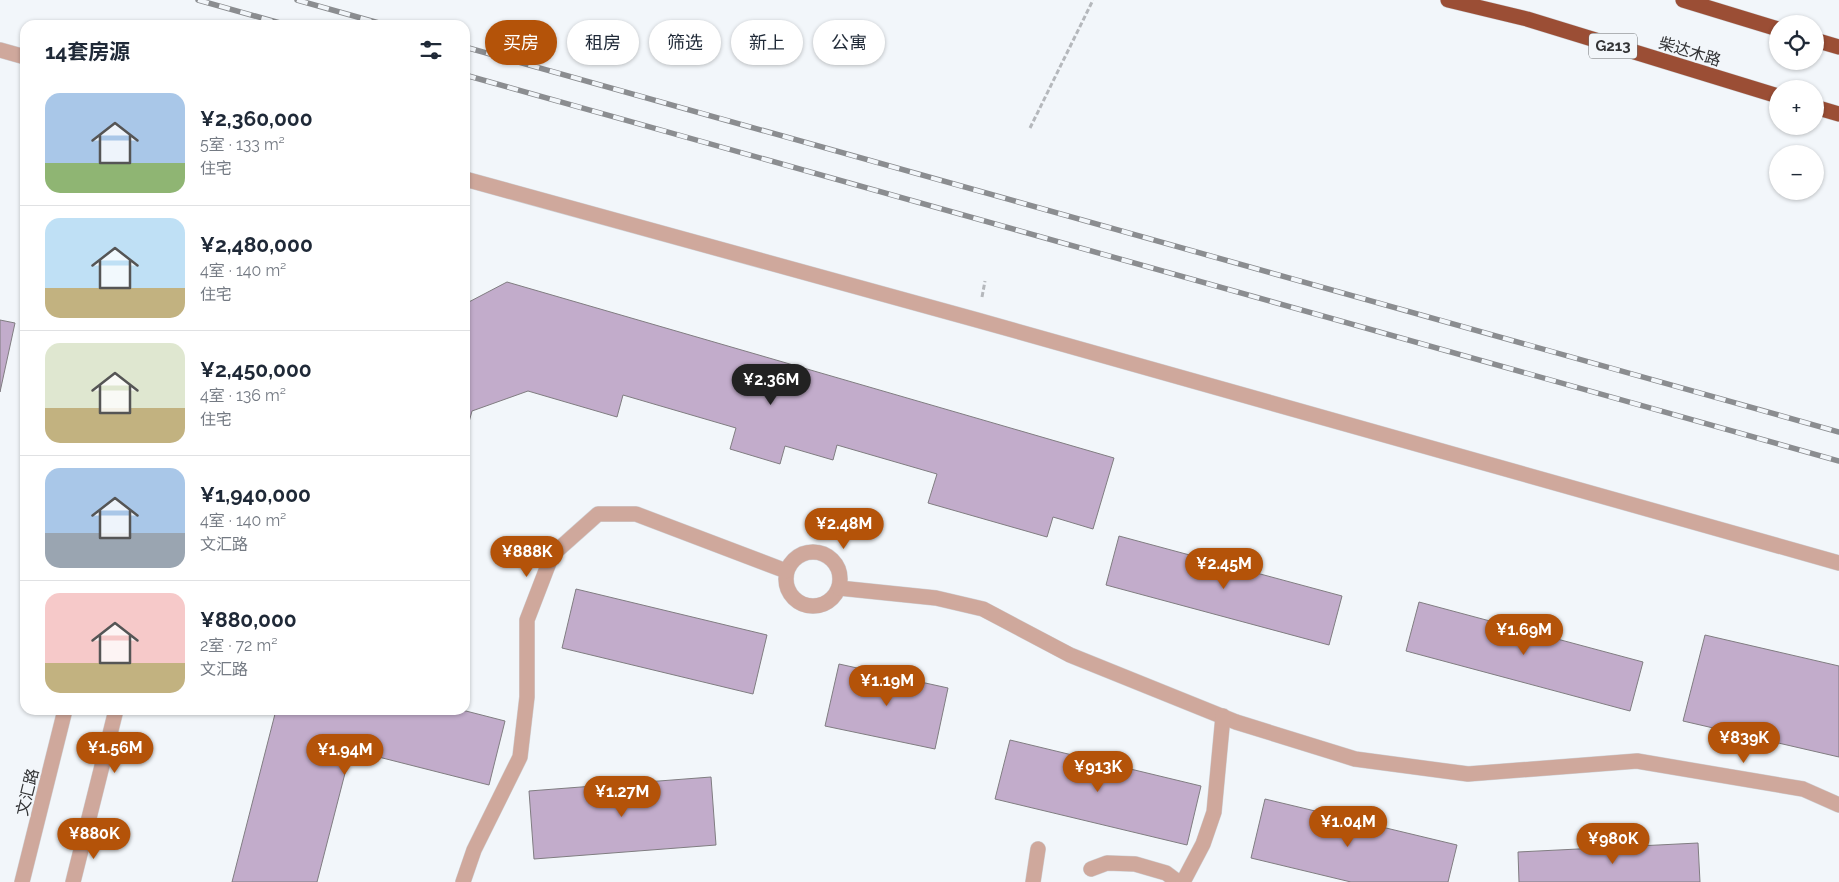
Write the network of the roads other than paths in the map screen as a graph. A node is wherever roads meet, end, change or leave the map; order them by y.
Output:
1 (1448, 0) edge
2 (1683, 0) edge
3 (1769, 25) edge
4 (1824, 43) edge
5 (1839, 47) edge
6 (0, 50) edge
7 (20, 56) edge
8 (1769, 93) edge
9 (1824, 110) edge
10 (1839, 114) edge
11 (470, 180) edge
12 (1839, 563) edge
13 (786, 571) junction
14 (839, 588) junction
15 (64, 715) edge
16 (115, 715) edge
17 (1223, 716) junction
18 (1839, 805) edge
19 (1038, 849) dead end
20 (1091, 869) dead end
21 (22, 882) edge
22 (72, 882) edge
23 (463, 882) edge
24 (1033, 882) edge
25 (1178, 882) edge
26 (1183, 882) edge

1 - 8 highway, 柴达木路 / G213
2 - 3 highway
4 - 5 highway
6 - 7 street
9 - 10 highway
11 - 12 street
13 - 14 street
13 - 14 street
13 - 23 street
14 - 17 street
15 - 21 street, 文汇路
16 - 22 street
17 - 18 street
17 - 26 street
19 - 24 street
20 - 25 street

